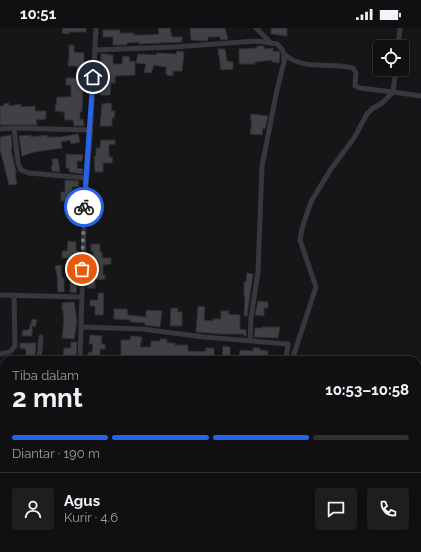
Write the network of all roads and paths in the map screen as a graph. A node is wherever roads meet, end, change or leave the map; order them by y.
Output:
1 (96, 28) edge
2 (256, 28) edge
3 (400, 28) edge
4 (399, 40) edge
5 (270, 42) junction
6 (95, 50) junction
7 (284, 54) junction
8 (395, 76) edge
9 (393, 92) junction
10 (421, 96) edge
11 (14, 128) junction
12 (0, 130) edge
13 (90, 130) junction
14 (86, 178) junction
15 (0, 295) edge
16 (14, 295) junction
17 (81, 297) junction
18 (81, 327) junction
19 (41, 337) dead end
20 (250, 341) junction
21 (0, 354) edge
22 (39, 356) edge
23 (80, 356) edge
24 (286, 356) edge
25 (293, 356) edge

1 - 6 street
2 - 5 street
3 - 4 street
5 - 6 street
5 - 7 street
6 - 13 street
7 - 9 street
7 - 20 street
8 - 9 street
9 - 10 street
9 - 25 street
11 - 12 street
11 - 13 street
11 - 14 street
13 - 14 street
14 - 17 street
15 - 16 street
16 - 17 street
16 - 21 street
17 - 18 street
18 - 20 street
18 - 23 street
19 - 22 street
20 - 24 street

